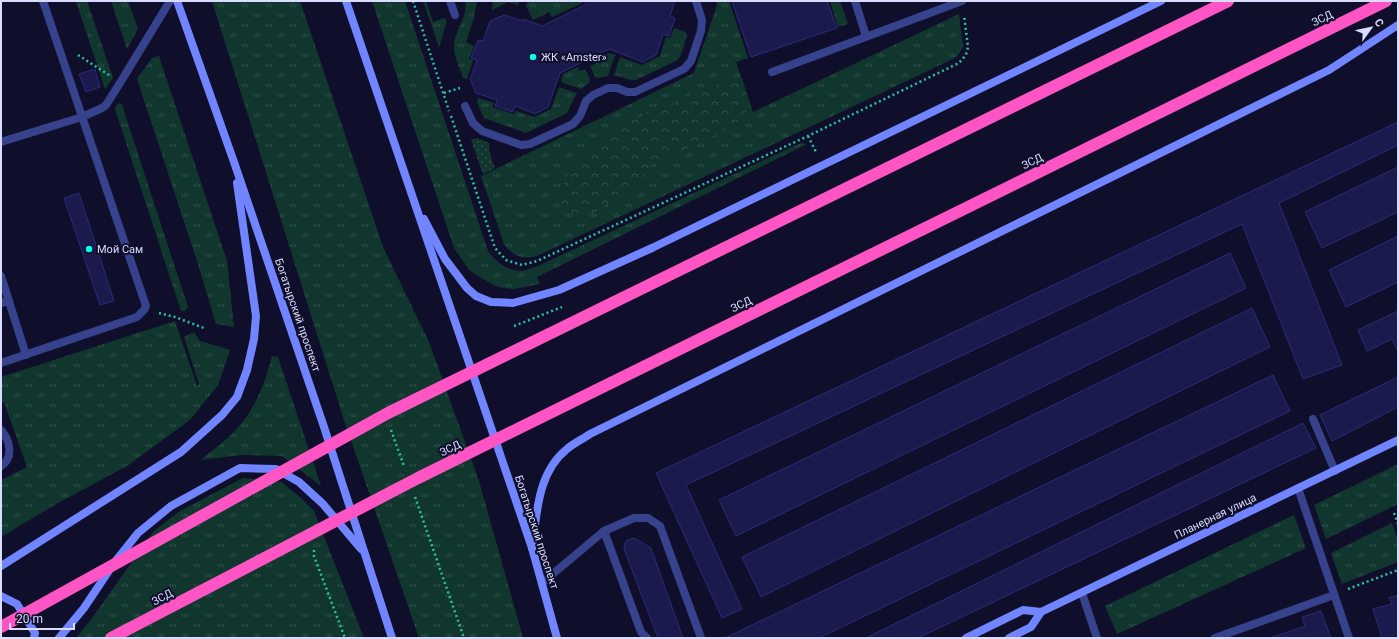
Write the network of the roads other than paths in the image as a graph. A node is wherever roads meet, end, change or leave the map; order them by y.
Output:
1 (43, 1) edge
2 (170, 1) edge
3 (177, 1) edge
4 (346, 1) edge
5 (450, 1) edge
6 (696, 1) edge
7 (855, 1) edge
8 (962, 1) edge
9 (1161, 1) edge
10 (1228, 1) edge
11 (1386, 1) edge
12 (455, 15) dead end
13 (1398, 25) edge
14 (866, 36) junction
15 (772, 72) dead end
16 (465, 106) dead end
17 (82, 116) junction
18 (1, 142) edge
19 (234, 162) junction
20 (411, 193) junction
21 (1, 276) edge
22 (9, 301) junction
23 (1, 303) edge
24 (26, 355) junction
25 (1, 363) edge
26 (1313, 419) dead end
27 (1, 430) edge
28 (1398, 440) edge
29 (1, 466) edge
30 (1335, 470) junction
31 (1298, 488) junction
32 (604, 531) junction
33 (532, 548) junction
34 (364, 553) junction
35 (1, 566) edge
36 (542, 583) junction
37 (1082, 593) junction
38 (1334, 595) junction
39 (1, 596) edge
40 (1041, 612) junction
41 (1, 627) edge
42 (34, 638) edge
43 (59, 638) edge
44 (111, 638) edge
45 (392, 638) edge
46 (557, 638) edge
47 (647, 638) edge
48 (702, 638) edge
49 (966, 638) edge
50 (1009, 638) edge
51 (1097, 638) edge
52 (1215, 638) edge
53 (1350, 638) edge

1 - 17 lane
2 - 17 lane
3 - 19 main road, Богатырский проспект
4 - 20 main road, Богатырский проспект
5 - 12 lane
6 - 16 lane
7 - 14 lane
8 - 14 lane
9 - 20 main road, bridge
10 - 41 highway, bridge
11 - 44 highway, ЗСД, bridge
13 - 33 main road
14 - 15 lane
17 - 18 lane
17 - 24 lane
19 - 34 main road, Богатырский проспект
19 - 35 main road
20 - 33 main road, Богатырский проспект
21 - 22 lane
22 - 23 lane
22 - 24 lane
24 - 25 lane
26 - 30 lane
27 - 29 lane
28 - 30 main road, Планерная улица
30 - 31 main road, Планерная улица
31 - 37 main road, Планерная улица
31 - 38 lane
32 - 36 lane
32 - 47 lane
32 - 48 lane
33 - 36 main road, Богатырский проспект
34 - 43 main road
34 - 45 main road, Богатырский проспект
36 - 46 main road, Богатырский проспект
37 - 40 main road, Планерная улица
37 - 51 lane
38 - 52 lane
38 - 53 lane
39 - 42 main road
40 - 49 main road, Планерная улица
40 - 50 main road, Планерная улица

